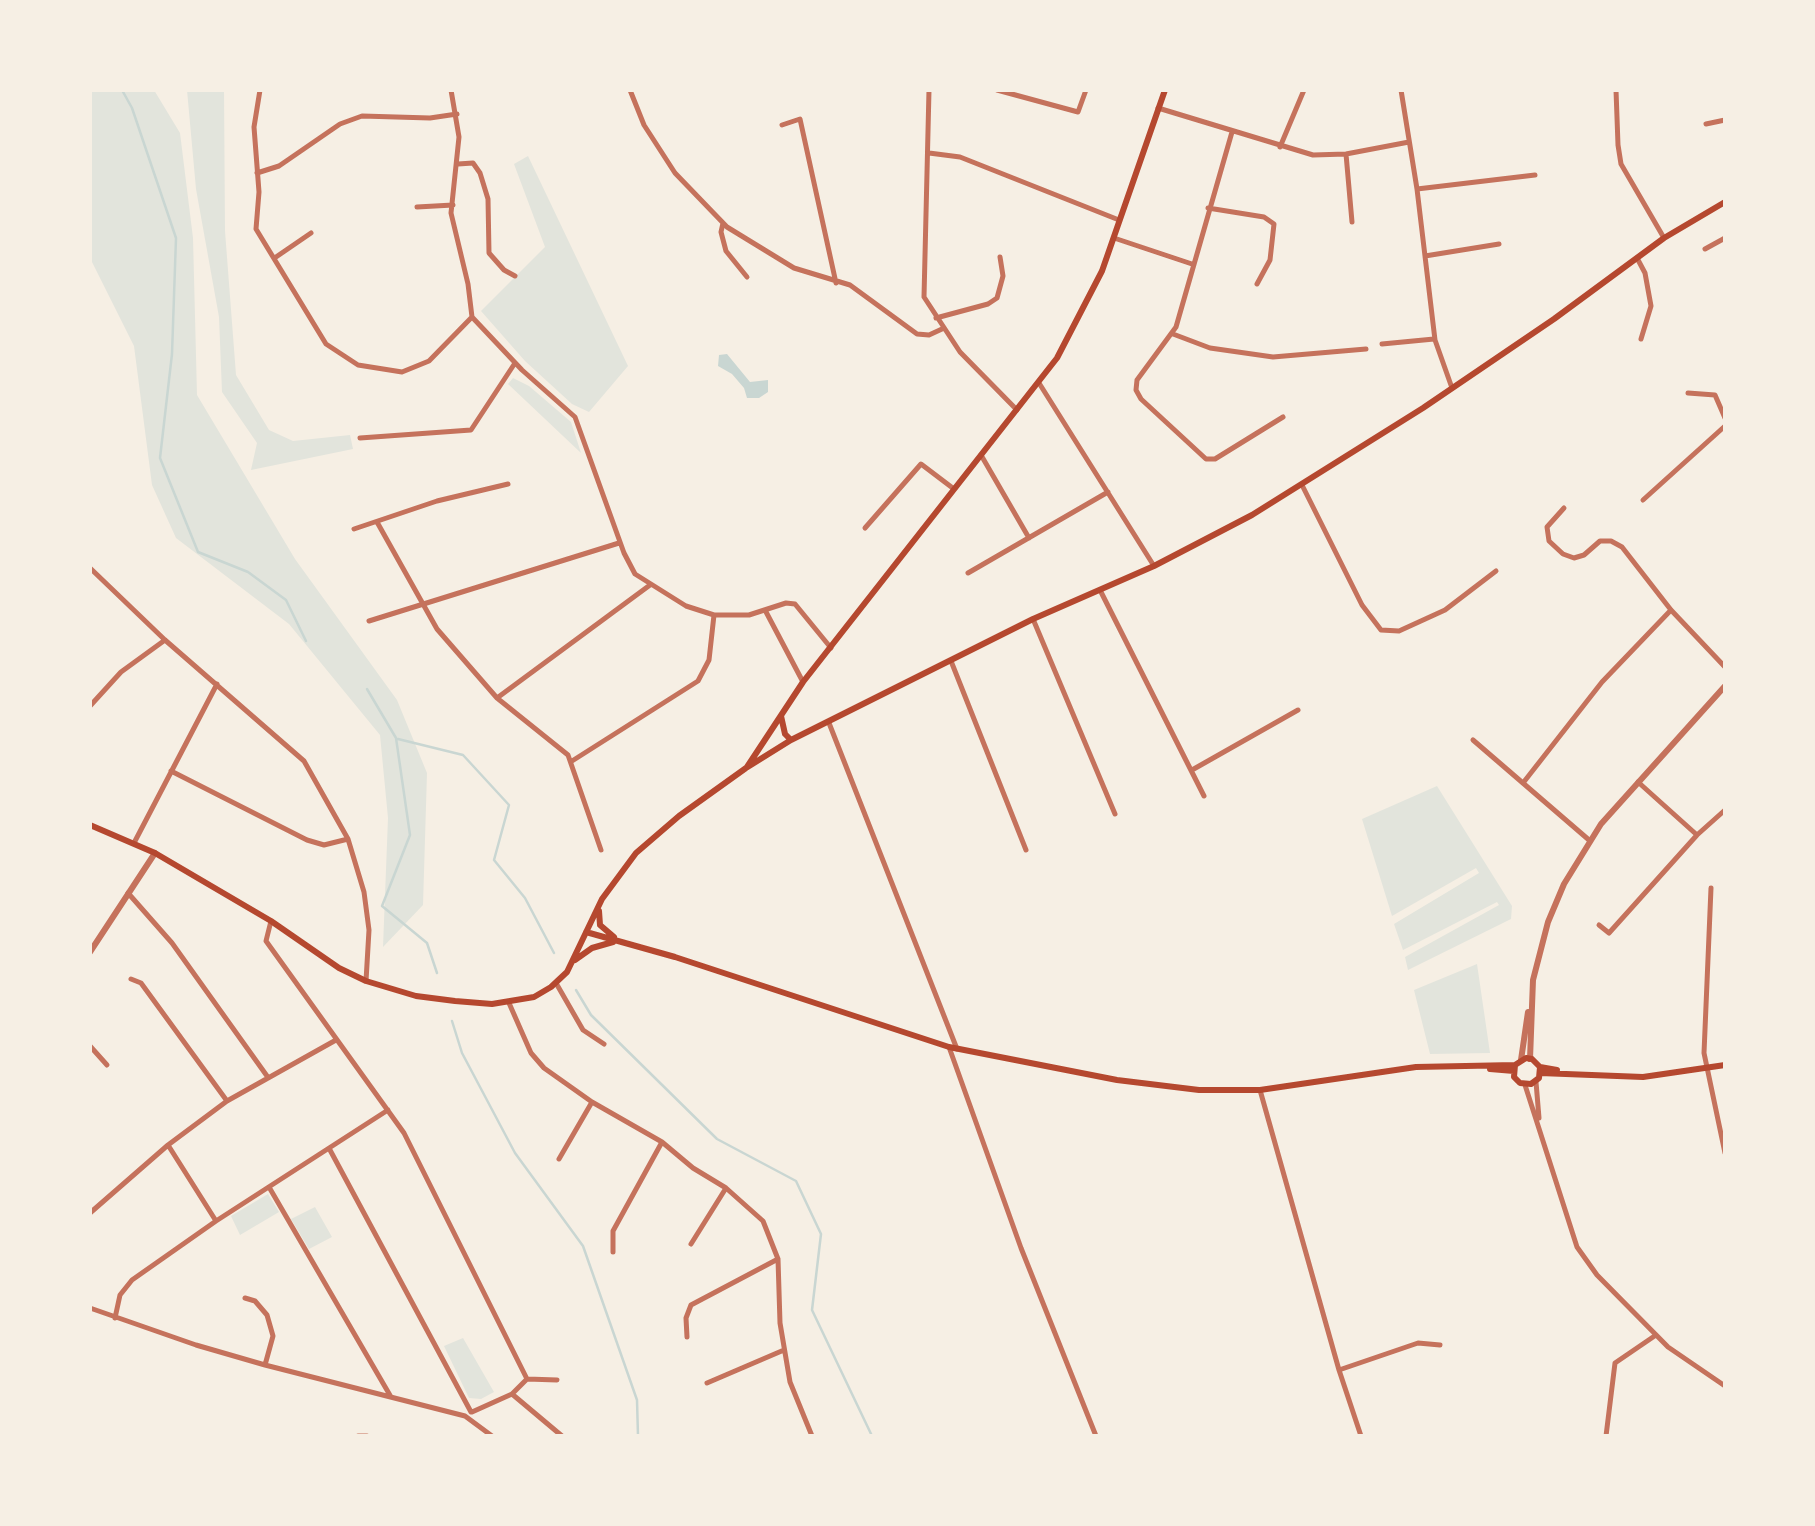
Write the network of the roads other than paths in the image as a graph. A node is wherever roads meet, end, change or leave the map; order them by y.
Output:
1 (260, 90) edge
2 (450, 90) edge
3 (630, 90) edge
4 (929, 90) edge
5 (996, 90) edge
6 (1086, 90) edge
7 (1165, 90) edge
8 (1304, 90) edge
9 (1401, 90) edge
10 (1616, 90) edge
11 (1158, 108) junction
12 (457, 114) junction
13 (1725, 120) edge
14 (782, 124) dead end
15 (1706, 124) dead end
16 (1232, 132) junction
17 (1410, 142) junction
18 (1280, 147) junction
19 (930, 152) junction
20 (1346, 154) junction
21 (458, 164) junction
22 (257, 174) junction
23 (1535, 175) dead end
24 (1417, 189) junction
25 (1725, 202) edge
26 (453, 205) junction
27 (417, 208) dead end
28 (1208, 208) junction
29 (1120, 220) junction
30 (1352, 222) dead end
31 (723, 224) junction
32 (311, 233) dead end
33 (1114, 238) junction
34 (1664, 238) junction
35 (1725, 238) edge
36 (1499, 244) dead end
37 (1705, 249) dead end
38 (1425, 256) junction
39 (276, 257) junction
40 (1000, 257) dead end
41 (1637, 258) junction
42 (1192, 264) junction
43 (515, 276) dead end
44 (747, 276) dead end
45 (836, 283) junction
46 (1257, 284) dead end
47 (472, 317) junction
48 (936, 318) junction
49 (942, 329) junction
50 (1172, 334) junction
51 (1434, 339) junction
52 (1642, 339) dead end
53 (1382, 344) dead end
54 (1366, 349) dead end
55 (515, 363) junction
56 (1039, 383) junction
57 (1452, 388) junction
58 (1688, 393) dead end
59 (1017, 410) junction
60 (1282, 418) dead end
61 (1725, 418) edge
62 (1725, 426) edge
63 (360, 438) dead end
64 (981, 455) junction
65 (508, 484) dead end
66 (1302, 485) junction
67 (955, 490) junction
68 (1108, 492) junction
69 (1643, 500) dead end
70 (1564, 508) dead end
71 (376, 522) junction
72 (865, 528) dead end
73 (354, 529) dead end
74 (1030, 538) junction
75 (620, 543) junction
76 (1154, 566) junction
77 (90, 568) edge
78 (1496, 570) dead end
79 (968, 573) dead end
80 (650, 585) junction
81 (1100, 590) junction
82 (421, 605) junction
83 (765, 609) junction
84 (1672, 610) junction
85 (714, 615) junction
86 (1034, 618) junction
87 (369, 621) dead end
88 (165, 640) junction
89 (830, 648) junction
90 (951, 661) junction
91 (1725, 667) edge
92 (803, 682) junction
93 (217, 684) junction
94 (1725, 686) edge
95 (498, 698) junction
96 (92, 700) edge
97 (1298, 710) dead end
98 (781, 715) junction
99 (829, 723) junction
100 (791, 740) junction
101 (1473, 740) dead end
102 (572, 761) junction
103 (746, 768) junction
104 (1191, 770) junction
105 (171, 771) junction
106 (1638, 782) junction
107 (1523, 783) junction
108 (1204, 796) dead end
109 (1725, 810) edge
110 (1115, 814) dead end
111 (90, 825) edge
112 (1697, 836) junction
113 (348, 838) junction
114 (1589, 840) junction
115 (134, 843) junction
116 (601, 850) dead end
117 (1026, 850) dead end
118 (154, 853) junction
119 (1711, 888) dead end
120 (128, 893) junction
121 (600, 904) junction
122 (271, 921) junction
123 (1599, 925) dead end
124 (586, 932) junction
125 (619, 941) junction
126 (90, 952) edge
127 (572, 963) junction
128 (132, 979) dead end
129 (366, 980) junction
130 (1533, 980) junction
131 (556, 983) junction
132 (508, 1003) junction
133 (337, 1040) junction
134 (604, 1044) dead end
135 (90, 1046) edge
136 (953, 1048) junction
137 (1530, 1059) junction
138 (107, 1064) dead end
139 (1725, 1065) edge
140 (1706, 1068) junction
141 (1516, 1069) junction
142 (1540, 1070) junction
143 (267, 1076) junction
144 (1536, 1082) junction
145 (1525, 1085) junction
146 (1260, 1090) junction
147 (227, 1100) junction
148 (592, 1102) junction
149 (388, 1110) junction
150 (1540, 1131) junction
151 (662, 1142) junction
152 (168, 1146) junction
153 (330, 1150) junction
154 (1725, 1153) edge
155 (559, 1159) dead end
156 (269, 1187) junction
157 (726, 1188) junction
158 (90, 1214) edge
159 (216, 1221) junction
160 (691, 1244) dead end
161 (613, 1252) dead end
162 (778, 1259) junction
163 (245, 1298) dead end
164 (90, 1308) edge
165 (116, 1318) junction
166 (1656, 1335) junction
167 (687, 1337) dead end
168 (1440, 1346) dead end
169 (784, 1350) junction
170 (265, 1365) junction
171 (1339, 1370) junction
172 (527, 1379) junction
173 (556, 1380) dead end
174 (707, 1383) dead end
175 (1725, 1386) edge
176 (512, 1394) junction
177 (392, 1398) junction
178 (468, 1414) junction
179 (358, 1436) edge
180 (367, 1436) edge
181 (492, 1436) edge
182 (562, 1436) edge
183 (812, 1436) edge
184 (1096, 1436) edge
185 (1361, 1436) edge
186 (1606, 1436) edge

1 - 22 street
2 - 12 street
3 - 31 street
4 - 19 street
5 - 6 street
7 - 11 main road
8 - 18 street
9 - 17 street
10 - 34 street
11 - 16 street
11 - 29 main road
12 - 21 street
12 - 22 street
13 - 15 street
14 - 45 street
16 - 18 street
16 - 28 street
17 - 20 street
17 - 24 street
18 - 20 street
19 - 29 street
19 - 48 street
20 - 30 street
21 - 26 street
21 - 43 street
22 - 39 street
23 - 24 street
24 - 38 street
25 - 34 main road
26 - 27 street
26 - 47 street
28 - 42 street
28 - 46 street
29 - 33 main road
31 - 44 street
31 - 45 street
32 - 39 street
33 - 42 street
33 - 56 main road
34 - 41 main road
35 - 37 street
36 - 38 street
38 - 51 street
39 - 47 street
40 - 48 street
41 - 52 street
41 - 57 main road
42 - 50 street
45 - 49 street
47 - 55 street
48 - 49 street
49 - 59 street
50 - 54 street
50 - 60 street
51 - 53 street
51 - 57 street
55 - 63 street
55 - 75 street
56 - 59 main road
56 - 68 street
57 - 66 main road
58 - 61 street
59 - 64 main road
62 - 69 street
64 - 67 main road
64 - 74 street
65 - 71 street
66 - 76 main road
66 - 78 street
67 - 72 street
67 - 89 main road
68 - 74 street
68 - 76 street
70 - 84 street
71 - 73 street
71 - 82 street
74 - 79 street
75 - 80 street
75 - 82 street
76 - 81 main road
77 - 88 street
80 - 85 street
80 - 95 street
81 - 86 main road
81 - 104 street
82 - 87 street
82 - 95 street
83 - 85 street
83 - 89 street
83 - 92 street
84 - 91 street
84 - 107 street
85 - 102 street
86 - 90 main road
86 - 110 street
88 - 93 street
88 - 96 street
89 - 92 main road
90 - 99 main road
90 - 117 street
92 - 98 main road
93 - 105 street
93 - 113 street
94 - 106 street
95 - 102 street
97 - 104 street
98 - 100 main road
98 - 103 main road
99 - 100 main road
99 - 136 street
100 - 103 main road
101 - 107 street
102 - 116 street
103 - 121 main road
104 - 108 street
105 - 113 street
105 - 115 street
106 - 112 street
106 - 114 street
107 - 114 street
109 - 112 street
111 - 115 main road
112 - 123 street
113 - 129 street
114 - 130 street
115 - 118 main road
118 - 120 street
118 - 122 main road
119 - 140 street
120 - 126 street
120 - 143 street
121 - 124 main road
121 - 125 main road
122 - 129 main road
122 - 133 street
124 - 125 main road
124 - 127 main road
125 - 127 main road
125 - 136 main road
127 - 131 main road
128 - 147 street
129 - 132 main road
130 - 137 street
130 - 141 street
131 - 132 main road
131 - 134 street
132 - 148 street
133 - 143 street
133 - 149 street
135 - 138 street
136 - 146 main road
136 - 184 street
137 - 141 main road
137 - 142 main road
139 - 140 main road
140 - 142 main road
140 - 154 street
141 - 145 main road
141 - 146 main road
142 - 144 main road
143 - 147 street
144 - 145 main road
144 - 150 street
145 - 150 street
146 - 171 street
147 - 152 street
148 - 151 street
148 - 155 street
149 - 153 street
149 - 172 street
150 - 166 street
151 - 157 street
151 - 161 street
152 - 158 street
152 - 159 street
153 - 156 street
153 - 178 street
156 - 159 street
156 - 177 street
157 - 160 street
157 - 162 street
159 - 165 street
162 - 167 street
162 - 169 street
163 - 170 street
164 - 165 street
165 - 170 street
166 - 175 street
166 - 186 street
168 - 171 street
169 - 174 street
169 - 183 street
170 - 177 street
171 - 185 street
172 - 173 street
172 - 176 street
176 - 178 street
176 - 182 street
177 - 178 street
178 - 181 street
179 - 180 street

